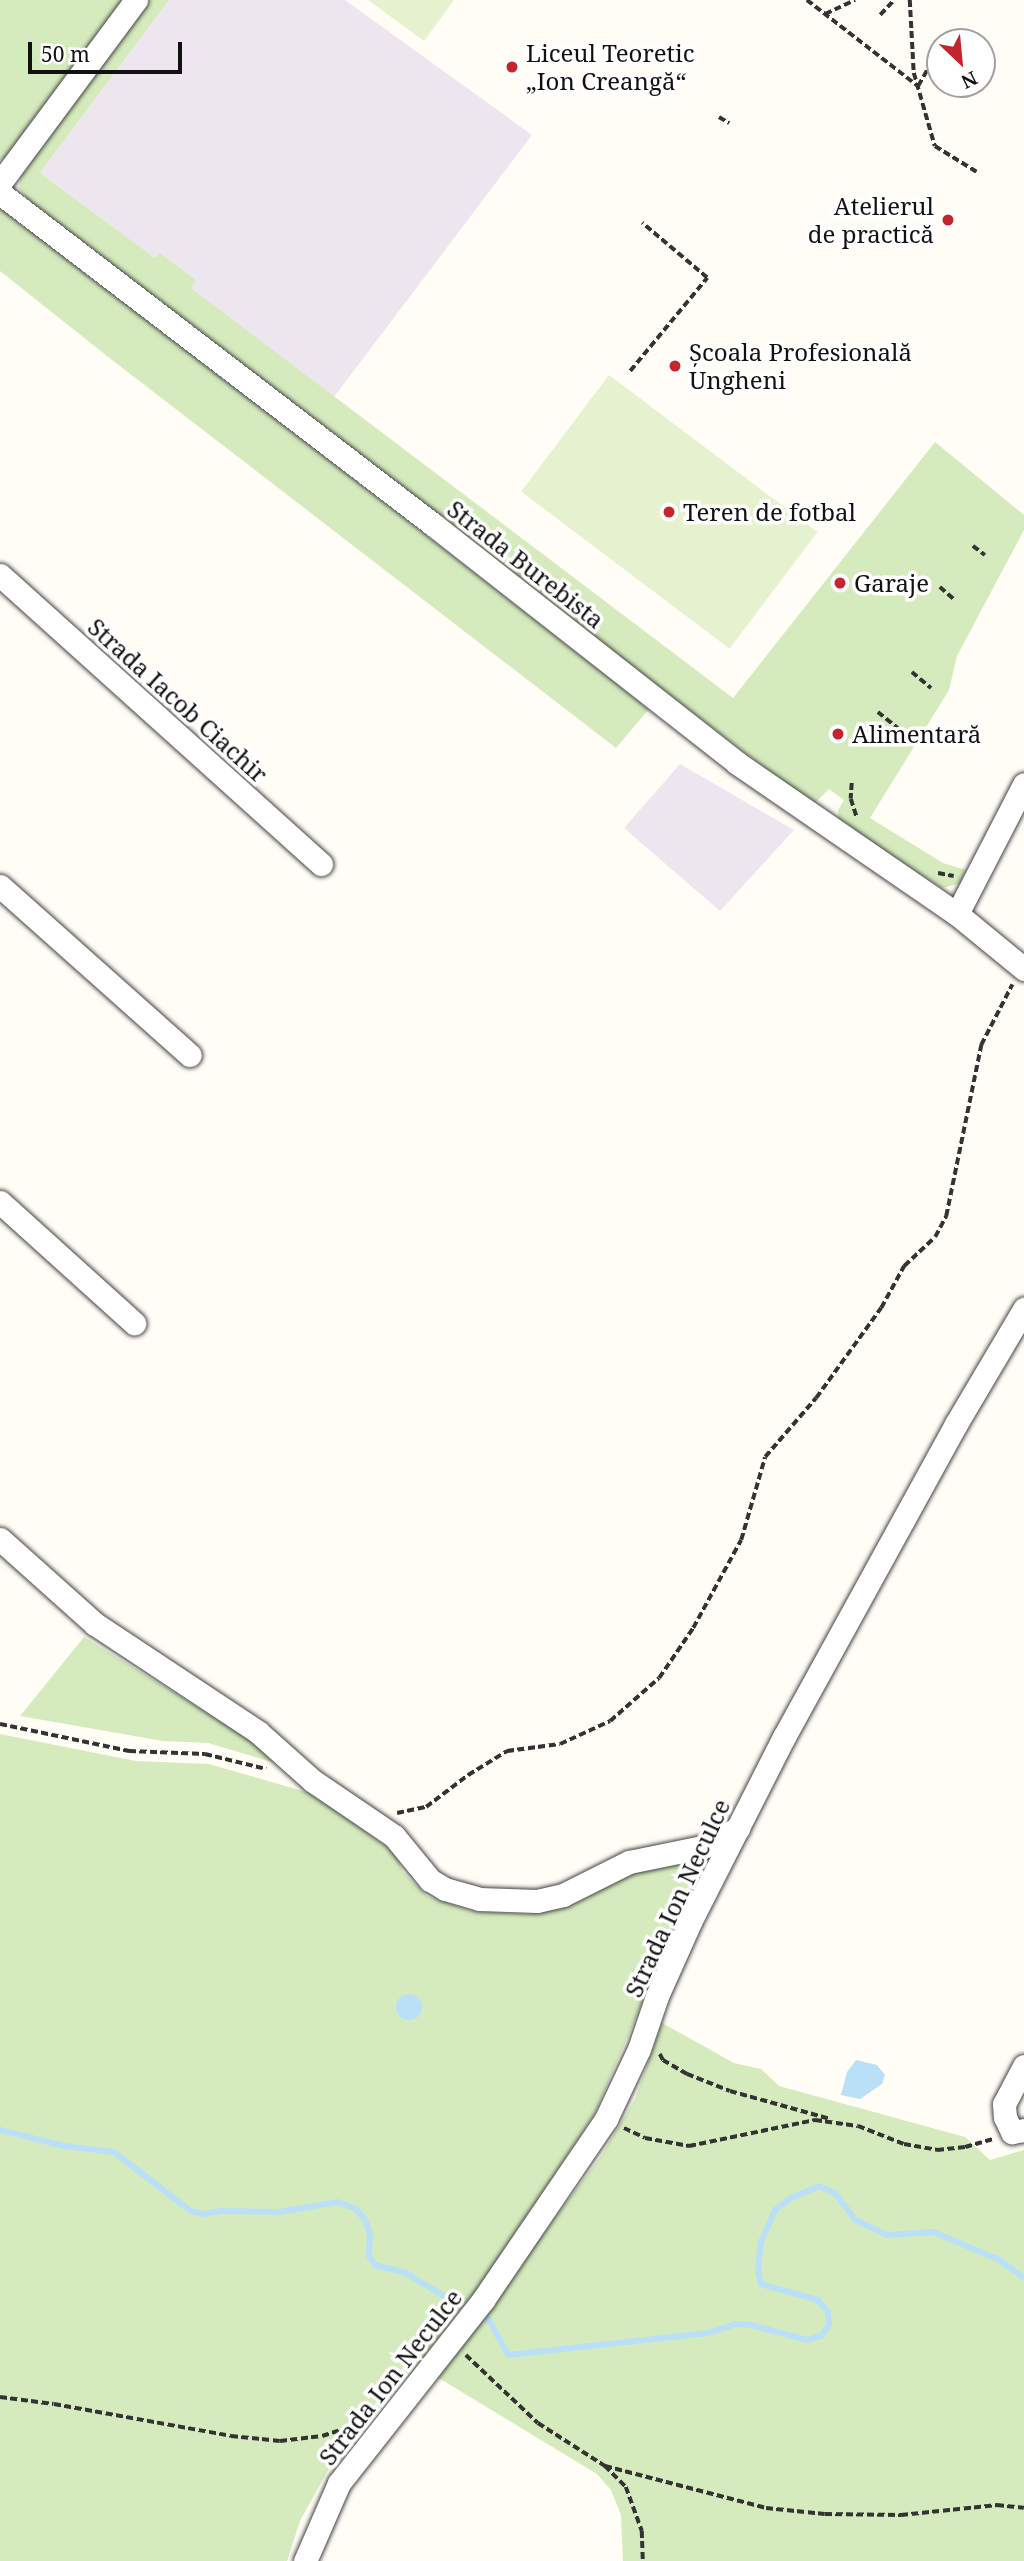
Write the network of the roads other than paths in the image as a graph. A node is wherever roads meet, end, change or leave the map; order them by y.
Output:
1 (136, 0) edge
2 (0, 183) edge
3 (0, 193) edge
4 (0, 575) edge
5 (1024, 784) edge
6 (321, 864) dead end
7 (0, 886) edge
8 (957, 914) junction
9 (1023, 968) edge
10 (190, 1055) dead end
11 (0, 1202) edge
12 (1024, 1309) edge
13 (134, 1323) dead end
14 (0, 1539) edge
15 (738, 1828) junction
16 (1024, 2066) edge
17 (1018, 2131) edge
18 (305, 2561) edge

1 - 2 street
3 - 8 street, Strada Burebista
4 - 6 street, Strada Iacob Ciachir
5 - 8 street
7 - 10 street
8 - 9 street, Strada Burebista
11 - 13 street
12 - 15 street, Strada Ion Neculce
14 - 15 street
15 - 18 street, Strada Ion Neculce
16 - 17 street

